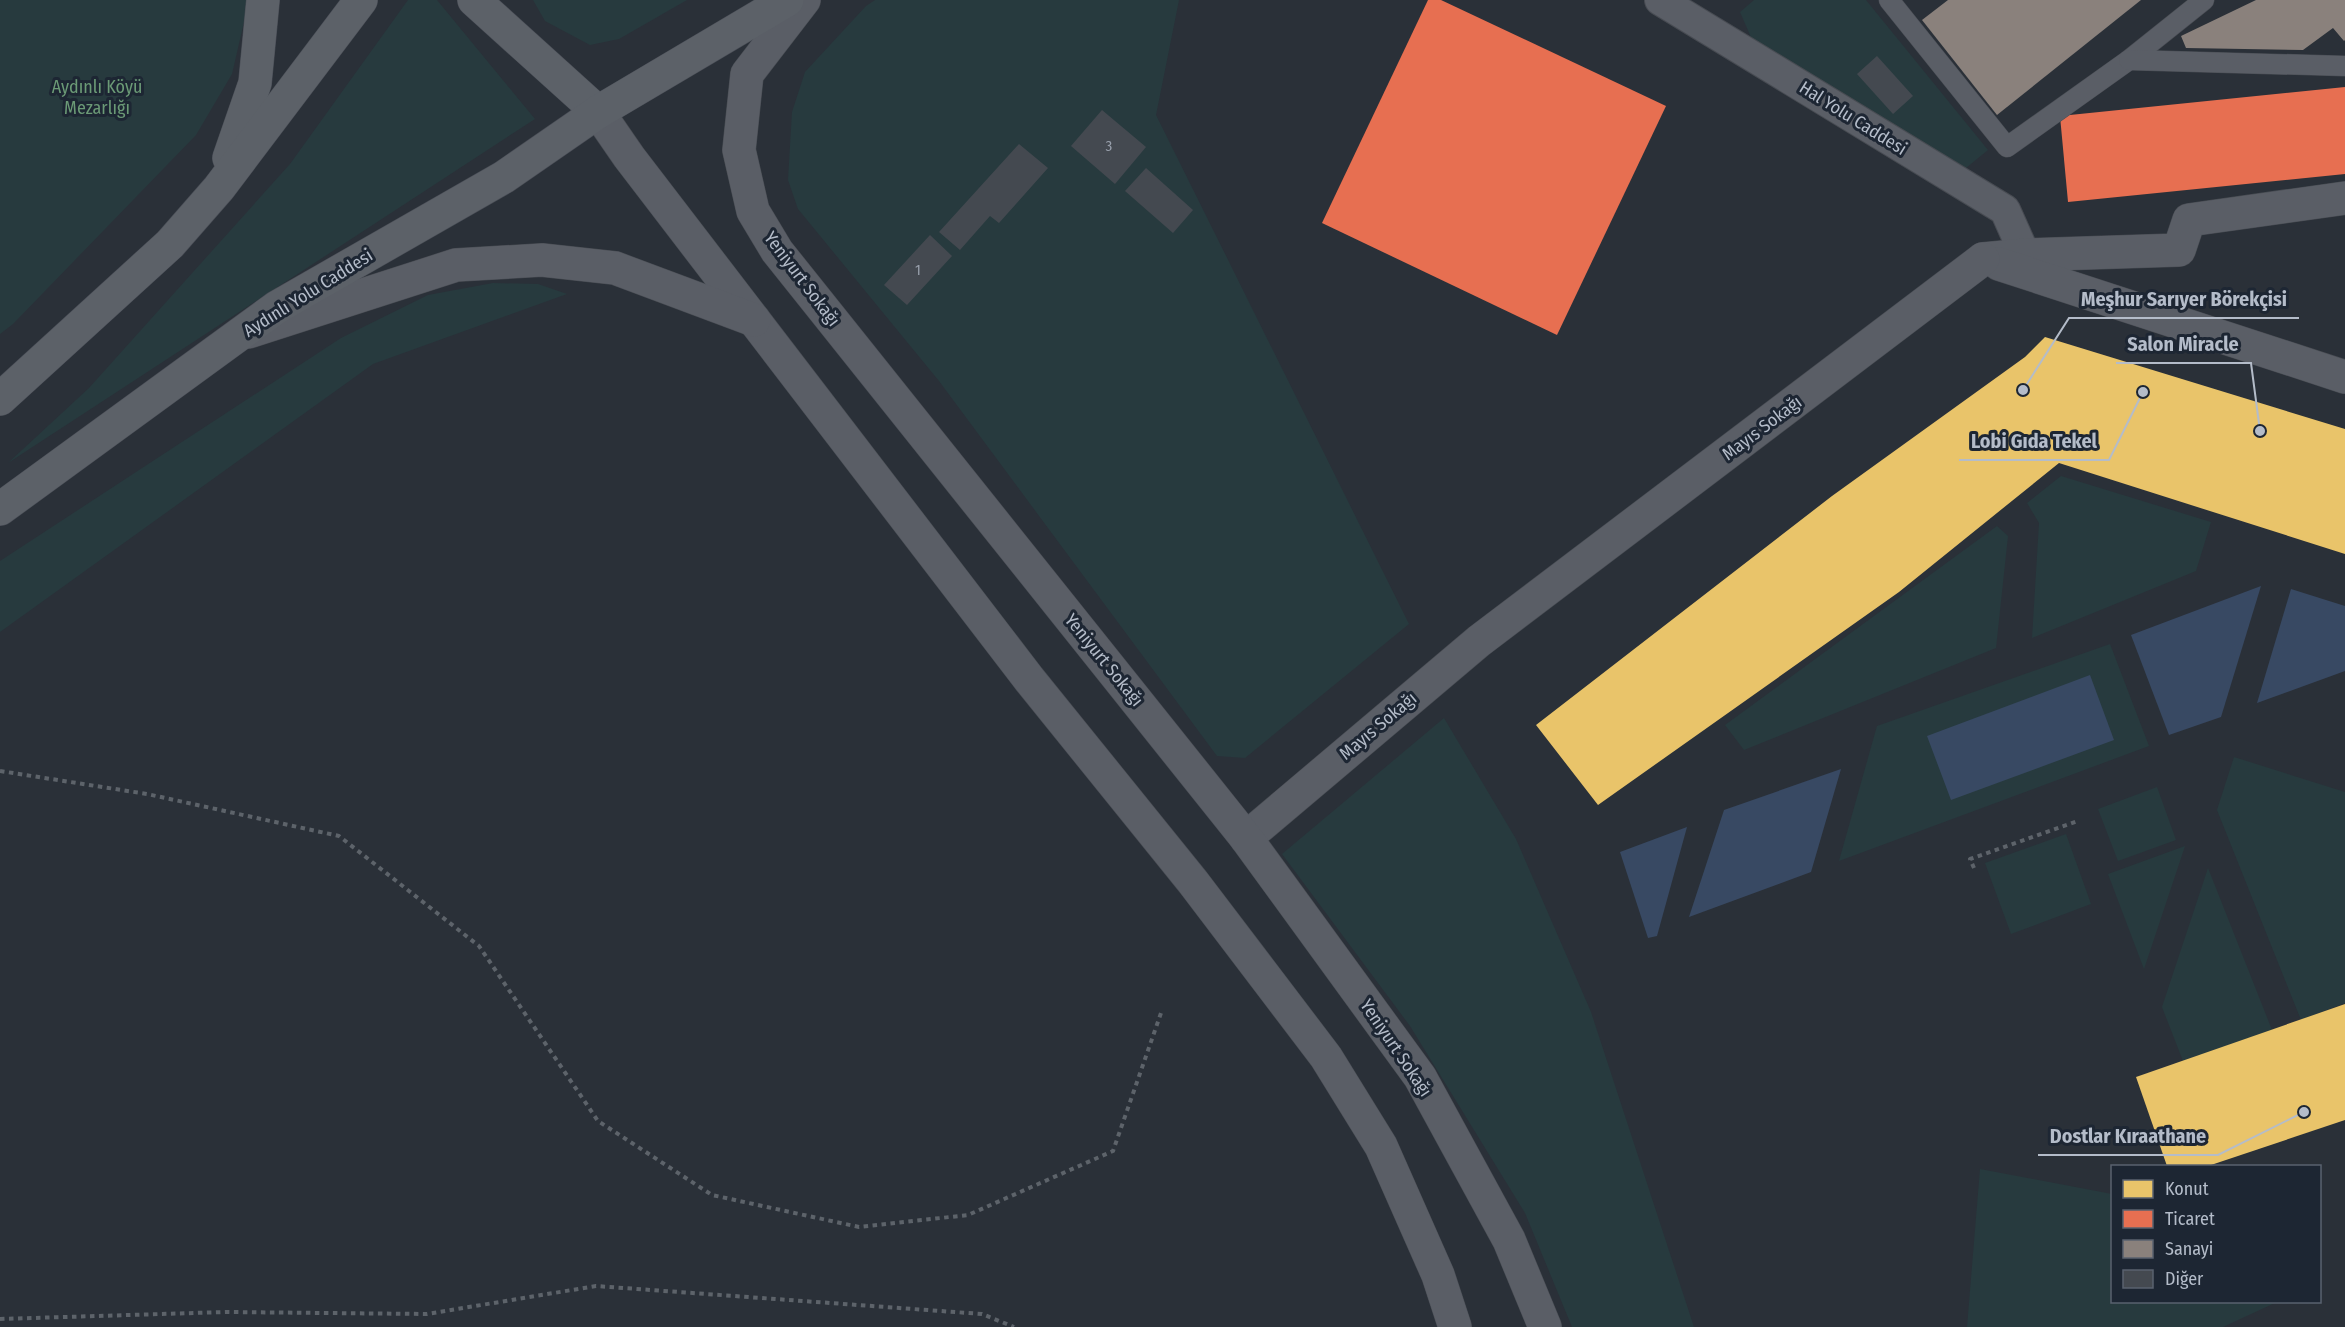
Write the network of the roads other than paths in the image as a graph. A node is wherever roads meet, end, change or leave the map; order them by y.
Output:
1 (263, 0) edge
2 (361, 0) edge
3 (474, 0) edge
4 (500, 0) edge
5 (787, 0) edge
6 (804, 0) edge
7 (1660, 0) edge
8 (1889, 0) edge
9 (2204, 0) edge
10 (517, 39) junction
11 (2129, 60) junction
12 (2345, 66) edge
13 (598, 112) junction
14 (219, 188) junction
15 (2345, 198) edge
16 (2025, 255) junction
17 (1983, 259) junction
18 (754, 320) junction
19 (241, 334) junction
20 (2345, 377) edge
21 (0, 399) edge
22 (0, 509) edge
23 (1246, 838) junction
24 (1455, 1327) edge
25 (1545, 1327) edge

1 - 14 main road
2 - 14 main road
3 - 10 main road
4 - 10 main road
5 - 13 main road, Aydınlı Yolu Caddesi
6 - 23 street, Yeniyurt Sokağı
7 - 16 street, Hal Yolu Caddesi
8 - 11 lane
9 - 11 lane
10 - 13 main road
11 - 12 lane
13 - 18 street
13 - 19 main road, Aydınlı Yolu Caddesi
14 - 21 main road
15 - 16 street
16 - 17 street
17 - 20 street
17 - 23 street, Mayıs Sokağı
18 - 19 street
18 - 24 street
19 - 22 main road, Aydınlı Yolu Caddesi
23 - 25 street, Yeniyurt Sokağı

